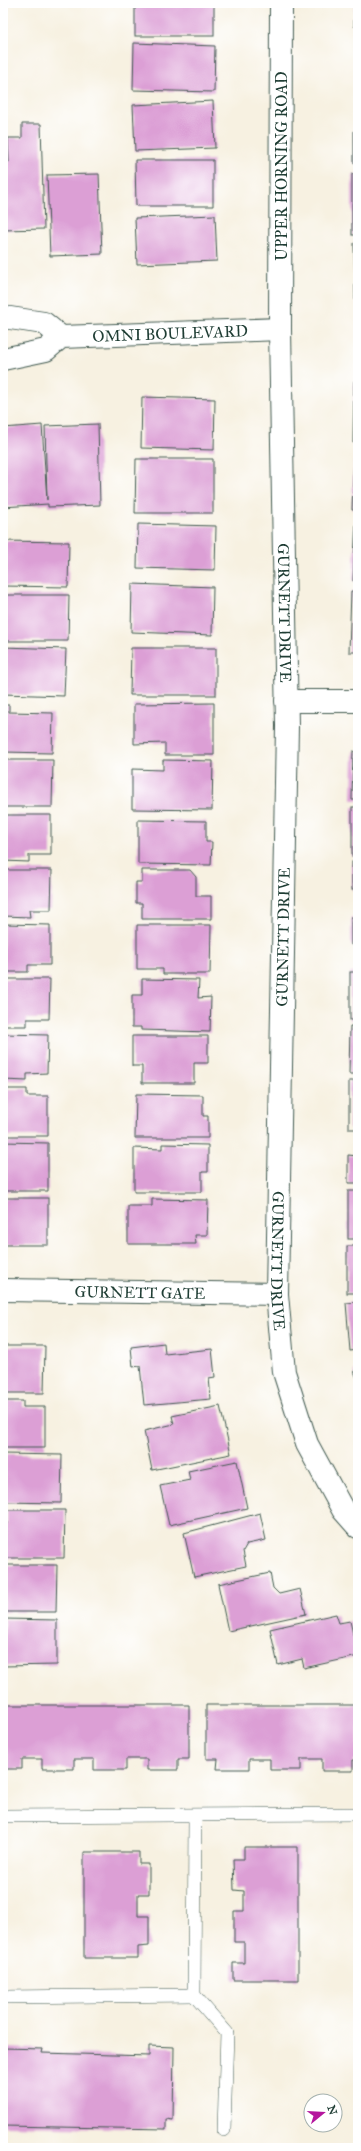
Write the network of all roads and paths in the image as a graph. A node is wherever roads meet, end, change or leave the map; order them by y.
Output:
1 (281, 3) edge
2 (3, 317) edge
3 (280, 328) junction
4 (61, 337) junction
5 (3, 359) edge
6 (286, 701) junction
7 (358, 701) edge
8 (3, 1290) edge
9 (277, 1294) junction
10 (358, 1527) edge
11 (358, 1814) edge
12 (3, 1816) edge
13 (195, 1816) junction
14 (194, 1995) junction
15 (3, 1997) edge
16 (224, 2130) dead end

1 - 3 street, UPPER HORNING ROAD
2 - 4 street
3 - 4 street, OMNI BOULEVARD
3 - 6 street, GURNETT DRIVE
4 - 5 street
6 - 7 street
6 - 9 street, GURNETT DRIVE
8 - 9 street, GURNETT GATE
9 - 10 street, GURNETT DRIVE
11 - 13 lane
12 - 13 lane
13 - 14 lane
14 - 15 lane
14 - 16 lane

